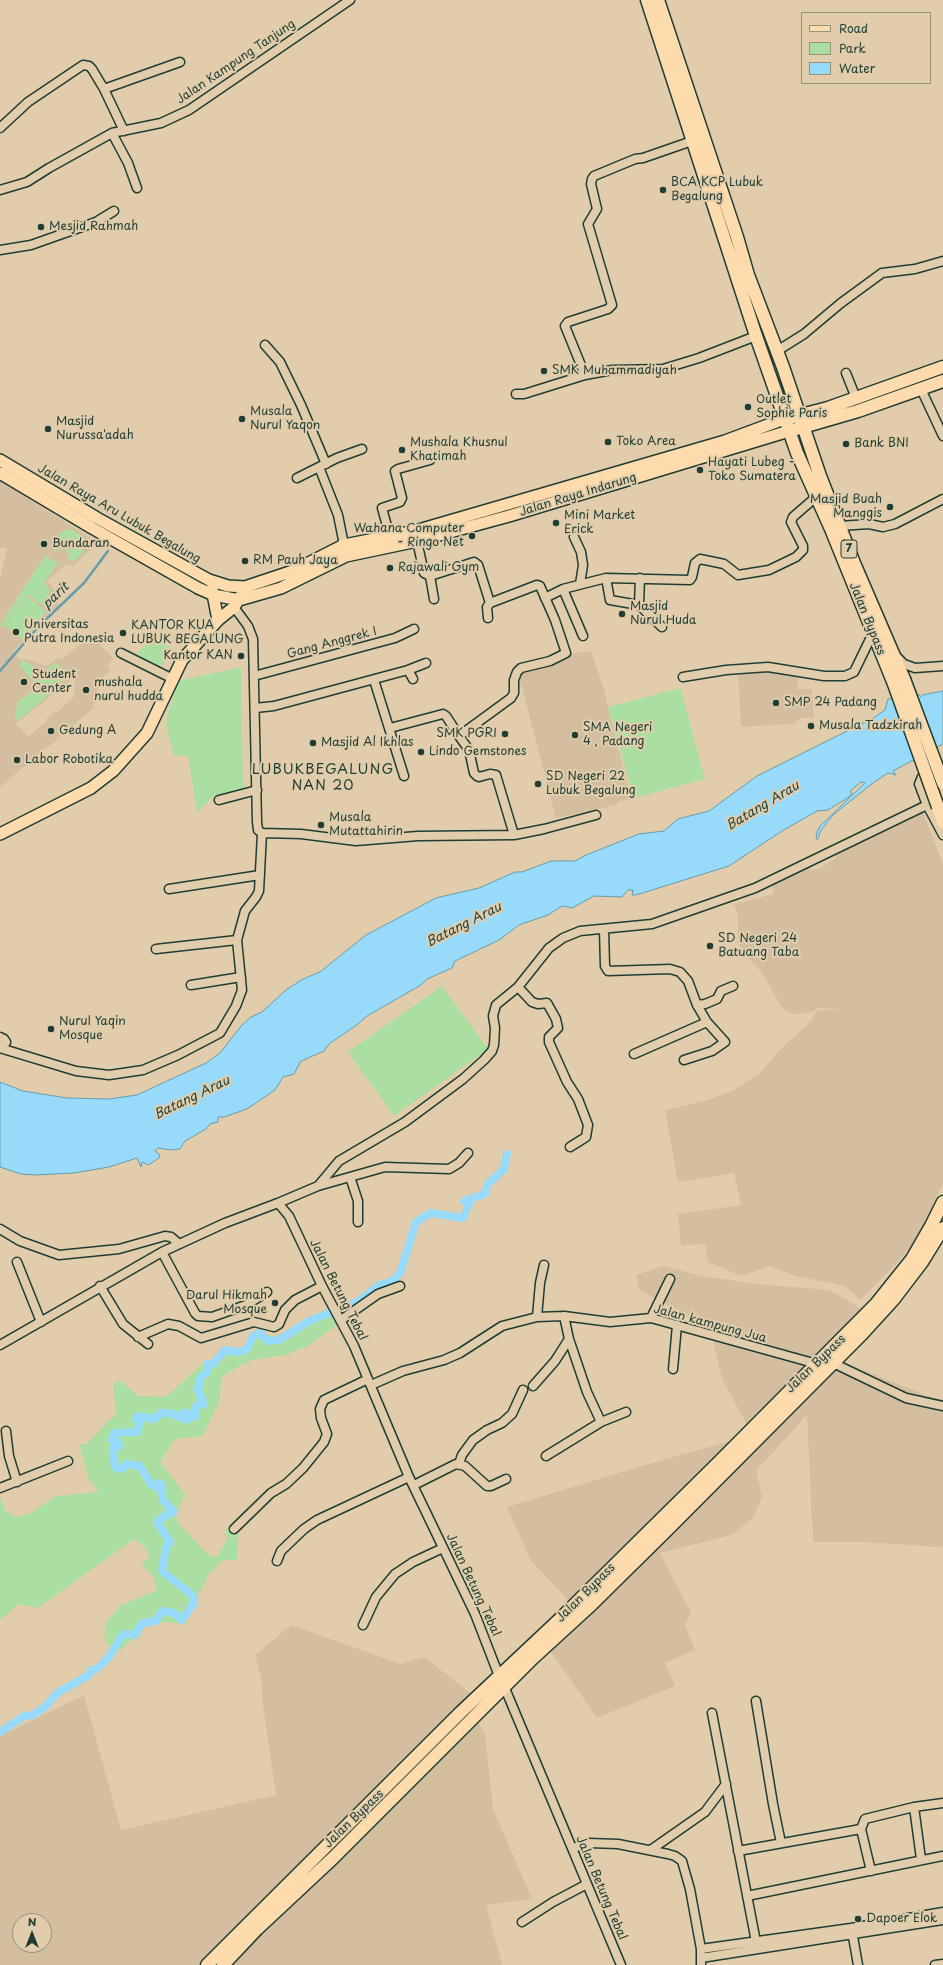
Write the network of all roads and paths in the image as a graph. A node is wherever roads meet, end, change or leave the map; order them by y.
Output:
1 (350, 0) edge
2 (647, 0) edge
3 (658, 0) edge
4 (180, 62) dead end
5 (104, 89) junction
6 (0, 128) edge
7 (124, 131) junction
8 (112, 133) junction
9 (692, 141) junction
10 (137, 188) dead end
11 (0, 190) edge
12 (114, 210) dead end
13 (0, 250) edge
14 (943, 261) edge
15 (756, 336) junction
16 (265, 345) dead end
17 (777, 351) junction
18 (943, 367) edge
19 (846, 373) dead end
20 (585, 375) junction
21 (943, 381) edge
22 (921, 389) junction
23 (516, 394) dead end
24 (856, 398) junction
25 (800, 415) junction
26 (784, 419) junction
27 (804, 427) junction
28 (789, 431) junction
29 (943, 436) edge
30 (362, 449) dead end
31 (0, 460) edge
32 (430, 460) dead end
33 (322, 466) junction
34 (0, 473) edge
35 (297, 478) dead end
36 (815, 494) junction
37 (943, 499) edge
38 (500, 506) junction
39 (504, 518) junction
40 (95, 523) junction
41 (839, 526) junction
42 (416, 536) junction
43 (390, 537) junction
44 (574, 538) dead end
45 (344, 546) junction
46 (430, 576) junction
47 (606, 578) junction
48 (640, 578) junction
49 (209, 580) junction
50 (580, 584) junction
51 (228, 586) joint
52 (245, 587) junction
53 (563, 589) junction
54 (214, 595) junction
55 (545, 598) junction
56 (434, 599) dead end
57 (237, 603) junction
58 (490, 603) junction
59 (639, 605) junction
60 (488, 618) dead end
61 (218, 620) junction
62 (662, 627) dead end
63 (414, 629) dead end
64 (872, 634) junction
65 (583, 636) dead end
66 (121, 653) dead end
67 (895, 655) junction
68 (426, 663) dead end
69 (943, 666) edge
70 (408, 670) junction
71 (254, 676) junction
72 (683, 677) dead end
73 (173, 679) junction
74 (413, 679) dead end
75 (374, 680) junction
76 (899, 681) junction
77 (255, 708) junction
78 (390, 728) junction
79 (459, 736) junction
80 (943, 768) edge
81 (404, 776) dead end
82 (943, 783) edge
83 (257, 790) junction
84 (219, 800) dead end
85 (932, 806) junction
86 (596, 815) dead end
87 (943, 822) edge
88 (262, 833) junction
89 (0, 834) edge
90 (514, 834) junction
91 (943, 834) edge
92 (260, 875) junction
93 (169, 889) dead end
94 (604, 929) junction
95 (237, 940) junction
96 (156, 949) dead end
97 (241, 977) junction
98 (191, 985) dead end
99 (733, 986) dead end
100 (518, 987) junction
101 (697, 1005) junction
102 (707, 1022) junction
103 (0, 1037) edge
104 (0, 1047) edge
105 (634, 1054) dead end
106 (684, 1060) dead end
107 (570, 1147) dead end
108 (468, 1153) dead end
109 (350, 1177) junction
110 (318, 1186) junction
111 (943, 1202) edge
112 (278, 1203) junction
113 (358, 1222) dead end
114 (943, 1228) edge
115 (0, 1229) edge
116 (180, 1244) junction
117 (162, 1252) junction
118 (16, 1262) dead end
119 (544, 1265) dead end
120 (670, 1279) dead end
121 (100, 1286) junction
122 (322, 1286) junction
123 (400, 1286) dead end
124 (267, 1292) dead end
125 (339, 1315) junction
126 (564, 1316) junction
127 (538, 1317) junction
128 (651, 1318) junction
129 (41, 1322) junction
130 (677, 1325) junction
131 (138, 1337) junction
132 (569, 1339) junction
133 (0, 1344) edge
134 (148, 1344) dead end
135 (833, 1363) junction
136 (817, 1364) junction
137 (673, 1368) dead end
138 (369, 1382) junction
139 (534, 1386) dead end
140 (523, 1390) dead end
141 (943, 1406) edge
142 (626, 1412) dead end
143 (601, 1422) junction
144 (6, 1431) dead end
145 (546, 1456) dead end
146 (68, 1461) dead end
147 (459, 1464) junction
148 (409, 1477) junction
149 (506, 1479) dead end
150 (17, 1482) junction
151 (414, 1485) junction
152 (0, 1488) edge
153 (657, 1522) junction
154 (234, 1529) dead end
155 (667, 1530) junction
156 (444, 1548) junction
157 (278, 1561) dead end
158 (363, 1625) dead end
159 (502, 1681) junction
160 (756, 1701) dead end
161 (712, 1713) dead end
162 (726, 1784) junction
163 (943, 1803) edge
164 (914, 1807) junction
165 (861, 1829) junction
166 (781, 1843) junction
167 (324, 1848) junction
168 (572, 1848) junction
169 (652, 1850) junction
170 (738, 1851) junction
171 (943, 1856) edge
172 (333, 1858) junction
173 (921, 1860) junction
174 (871, 1871) junction
175 (587, 1884) junction
176 (747, 1896) junction
177 (943, 1912) edge
178 (943, 1920) edge
179 (522, 1922) dead end
180 (852, 1931) junction
181 (756, 1942) junction
182 (701, 1949) junction
183 (701, 1962) edge
184 (943, 1964) edge
185 (207, 1965) edge
186 (223, 1965) edge
187 (621, 1965) edge
188 (858, 1965) edge
189 (934, 1965) edge

1 - 7 street, Jalan Kampung Tanjung
2 - 9 highway, Jalan Bypass
3 - 17 highway, 7
4 - 5 street
5 - 6 street
5 - 7 street
7 - 8 street, Jalan Kampung Tanjung
8 - 10 street
8 - 11 street, Jalan Kampung Tanjung
9 - 15 highway, Jalan Bypass
9 - 20 street
12 - 13 street
14 - 17 street
15 - 20 street
15 - 26 highway, Jalan Bypass
16 - 33 street
17 - 25 highway, 7
18 - 24 highway, Jalan Raya Indarung
19 - 24 street
20 - 23 street
21 - 22 highway, Jalan Raya Indarung
22 - 27 highway, Jalan Raya Indarung
22 - 29 street
24 - 25 highway, Jalan Raya Indarung
25 - 26 highway, Jalan Raya Indarung
25 - 27 highway, Jalan Bypass / 7
26 - 28 highway, Jalan Bypass
26 - 38 main road, Jalan Raya Indarung
27 - 28 highway, Jalan Raya Indarung
27 - 41 highway, Jalan Bypass / 7
28 - 36 highway, Jalan Bypass
28 - 39 main road, Jalan Raya Indarung
30 - 33 street
31 - 40 main road, Jalan Raya Aru Lubuk Begalung
32 - 43 street
33 - 35 street
33 - 45 street
34 - 40 main road, Jalan Raya Aru Lubuk Begalung
36 - 48 street
36 - 64 highway, Jalan Bypass
37 - 41 street
38 - 39 main road
38 - 42 main road, Jalan Raya Indarung
39 - 42 main road, Jalan Raya Indarung
40 - 49 main road, Jalan Raya Aru Lubuk Begalung
40 - 54 main road, Jalan Raya Aru Lubuk Begalung
41 - 67 highway, Jalan Bypass / 7
42 - 43 main road, Jalan Raya Indarung
42 - 46 street
42 - 57 main road, Jalan Raya Indarung
43 - 45 main road, Jalan Raya Indarung
44 - 50 street
45 - 52 main road, Jalan Raya Indarung
46 - 56 street
46 - 58 street
47 - 48 street
47 - 50 street
47 - 59 street
48 - 59 street
49 - 51 main road, Jalan Raya Aru Lubuk Begalung
49 - 54 main road
50 - 53 street
51 - 52 main road, Jalan Raya Indarung
52 - 57 main road
53 - 55 street
53 - 65 street
54 - 57 main road, Jalan Raya Indarung
54 - 61 main road
55 - 58 street
55 - 79 street
57 - 61 main road
57 - 71 street
58 - 60 street
59 - 62 street
61 - 73 main road
63 - 71 street, Gang Anggrek I
64 - 72 street
64 - 76 highway, Jalan Bypass
66 - 73 street
67 - 69 street
67 - 76 highway, Jalan Bypass / 7
68 - 70 street
70 - 74 street
70 - 75 street
71 - 77 street
73 - 89 main road
75 - 77 street
75 - 78 street
76 - 82 highway, Jalan Bypass, bridge
76 - 85 highway, Jalan Bypass, bridge
77 - 83 street
78 - 79 street
78 - 81 street
79 - 90 street
80 - 85 street
83 - 84 street
83 - 88 street
85 - 87 highway, Jalan Bypass
85 - 91 street
85 - 94 street
86 - 90 street
88 - 90 street
88 - 92 street
92 - 93 street
92 - 95 street
94 - 100 street
94 - 101 street
95 - 96 street
95 - 97 street
97 - 98 street
97 - 104 street
99 - 101 street
100 - 107 street
100 - 110 street
101 - 102 street
102 - 105 street
102 - 106 street
103 - 104 street
108 - 109 street
109 - 110 street
109 - 113 street
110 - 112 street
111 - 136 highway, Jalan Bypass
112 - 116 street
112 - 122 street, Jalan Betung Tebal
114 - 135 highway, Jalan Bypass
115 - 116 street
116 - 117 street
117 - 121 street
117 - 124 street
118 - 129 street
119 - 127 street
120 - 128 street
121 - 129 street
121 - 131 street
122 - 125 street, Jalan Betung Tebal
122 - 131 street
123 - 125 street
125 - 138 street, Jalan Betung Tebal
126 - 127 street, Jalan kampung Jua
126 - 128 street, Jalan kampung Jua
126 - 132 street
127 - 138 street, Jalan kampung Jua
128 - 130 street, Jalan kampung Jua
129 - 133 street
130 - 136 street, Jalan kampung Jua
130 - 137 street
131 - 134 street
132 - 139 street
132 - 143 street
135 - 141 street
135 - 155 highway, Jalan Bypass
136 - 153 highway, Jalan Bypass
138 - 148 street, Jalan Betung Tebal
138 - 154 street, Jalan kampung Jua
140 - 147 street
142 - 143 street
143 - 145 street
144 - 150 street
146 - 150 street
147 - 149 street
147 - 151 street
148 - 151 street, Jalan Betung Tebal
148 - 157 street
150 - 152 street
151 - 156 street, Jalan Betung Tebal
153 - 155 highway
153 - 159 highway, Jalan Bypass
155 - 159 highway, Jalan Bypass
156 - 158 street
156 - 159 street, Jalan Betung Tebal
159 - 167 highway, Jalan Bypass
159 - 168 street, Jalan Betung Tebal
159 - 172 highway, Jalan Bypass
160 - 166 street
161 - 162 street
162 - 169 street
162 - 170 street
163 - 164 street
164 - 165 street
164 - 173 street
165 - 166 street
165 - 174 street
166 - 170 street
167 - 172 highway
167 - 185 highway, Jalan Bypass
168 - 169 street
168 - 175 street, Jalan Betung Tebal
169 - 182 street
170 - 176 street
171 - 173 street
172 - 186 highway, Jalan Bypass
173 - 174 street
174 - 176 street
175 - 179 street
175 - 187 street, Jalan Betung Tebal
176 - 181 street
177 - 180 street
178 - 180 street
180 - 181 street
180 - 183 street
180 - 188 street
181 - 182 street
182 - 183 street
184 - 189 street

